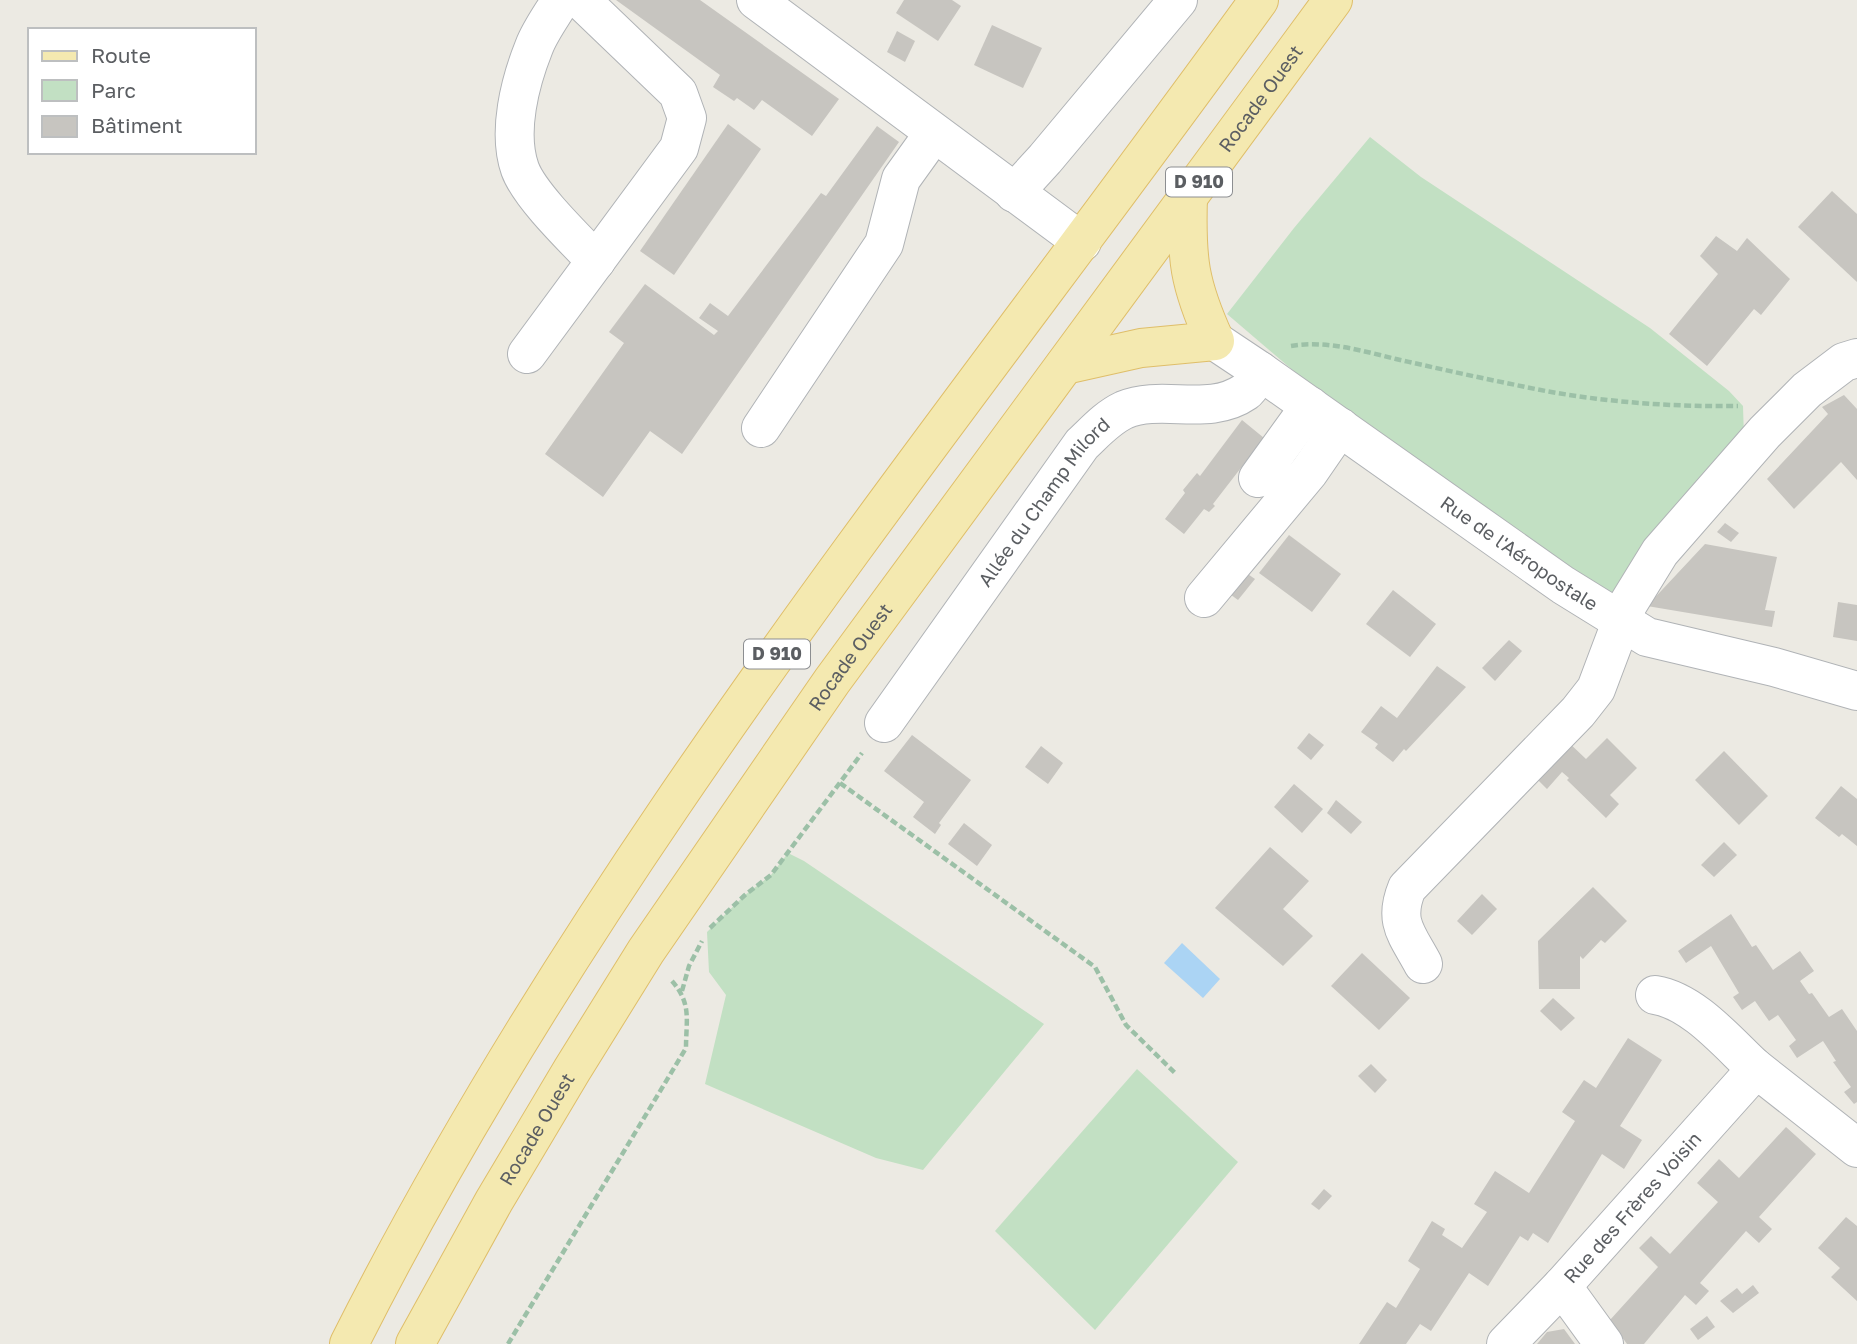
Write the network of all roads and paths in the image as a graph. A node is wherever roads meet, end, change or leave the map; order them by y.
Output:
1 (561, 0) edge
2 (581, 0) edge
3 (756, 0) edge
4 (1178, 0) edge
5 (1259, 0) edge
6 (1333, 0) edge
7 (934, 133) junction
8 (1014, 193) junction
9 (1188, 197) junction
10 (1082, 243) junction
11 (596, 261) junction
12 (1215, 341) junction
13 (527, 354) dead end
14 (1857, 359) edge
15 (1065, 365) junction
16 (1260, 371) junction
17 (1325, 416) junction
18 (1754, 419) junction
19 (761, 428) dead end
20 (1258, 478) dead end
21 (1204, 598) dead end
22 (1622, 622) junction
23 (1857, 691) edge
24 (884, 723) joint
25 (840, 783) junction
26 (646, 951) junction
27 (1423, 964) dead end
28 (682, 992) junction
29 (1655, 995) dead end
30 (1754, 1067) junction
31 (1175, 1073) dead end
32 (1857, 1148) edge
33 (1562, 1286) junction
34 (349, 1344) edge
35 (415, 1344) edge
36 (509, 1344) edge
37 (1506, 1344) edge
38 (1604, 1344) edge

1 - 11 street
2 - 11 street
3 - 7 street
4 - 8 street
5 - 10 main road, D 910
6 - 9 main road, Rocade Ouest / D 910
7 - 8 street
7 - 19 street
8 - 10 street
9 - 12 main road
9 - 15 main road, Rocade Ouest / D 910
10 - 34 main road, D 910
11 - 13 street
12 - 15 main road
12 - 16 street, Rue de l'Aéropostale
14 - 18 street
15 - 26 main road, Rocade Ouest / D 910
16 - 17 street, Rue de l'Aéropostale
16 - 18 path
16 - 24 street, Allée du Champ Milord
17 - 20 street
17 - 21 street
17 - 22 street, Rue de l'Aéropostale
18 - 22 street
22 - 23 street, Rue de l'Aéropostale
22 - 27 street
24 - 25 path
25 - 28 path
25 - 31 path
26 - 28 path
26 - 35 main road, Rocade Ouest / D 910
28 - 36 path
29 - 30 street
30 - 32 street
30 - 33 street, Rue des Frères Voisin
33 - 37 street, Rue des Frères Voisin
33 - 38 street

